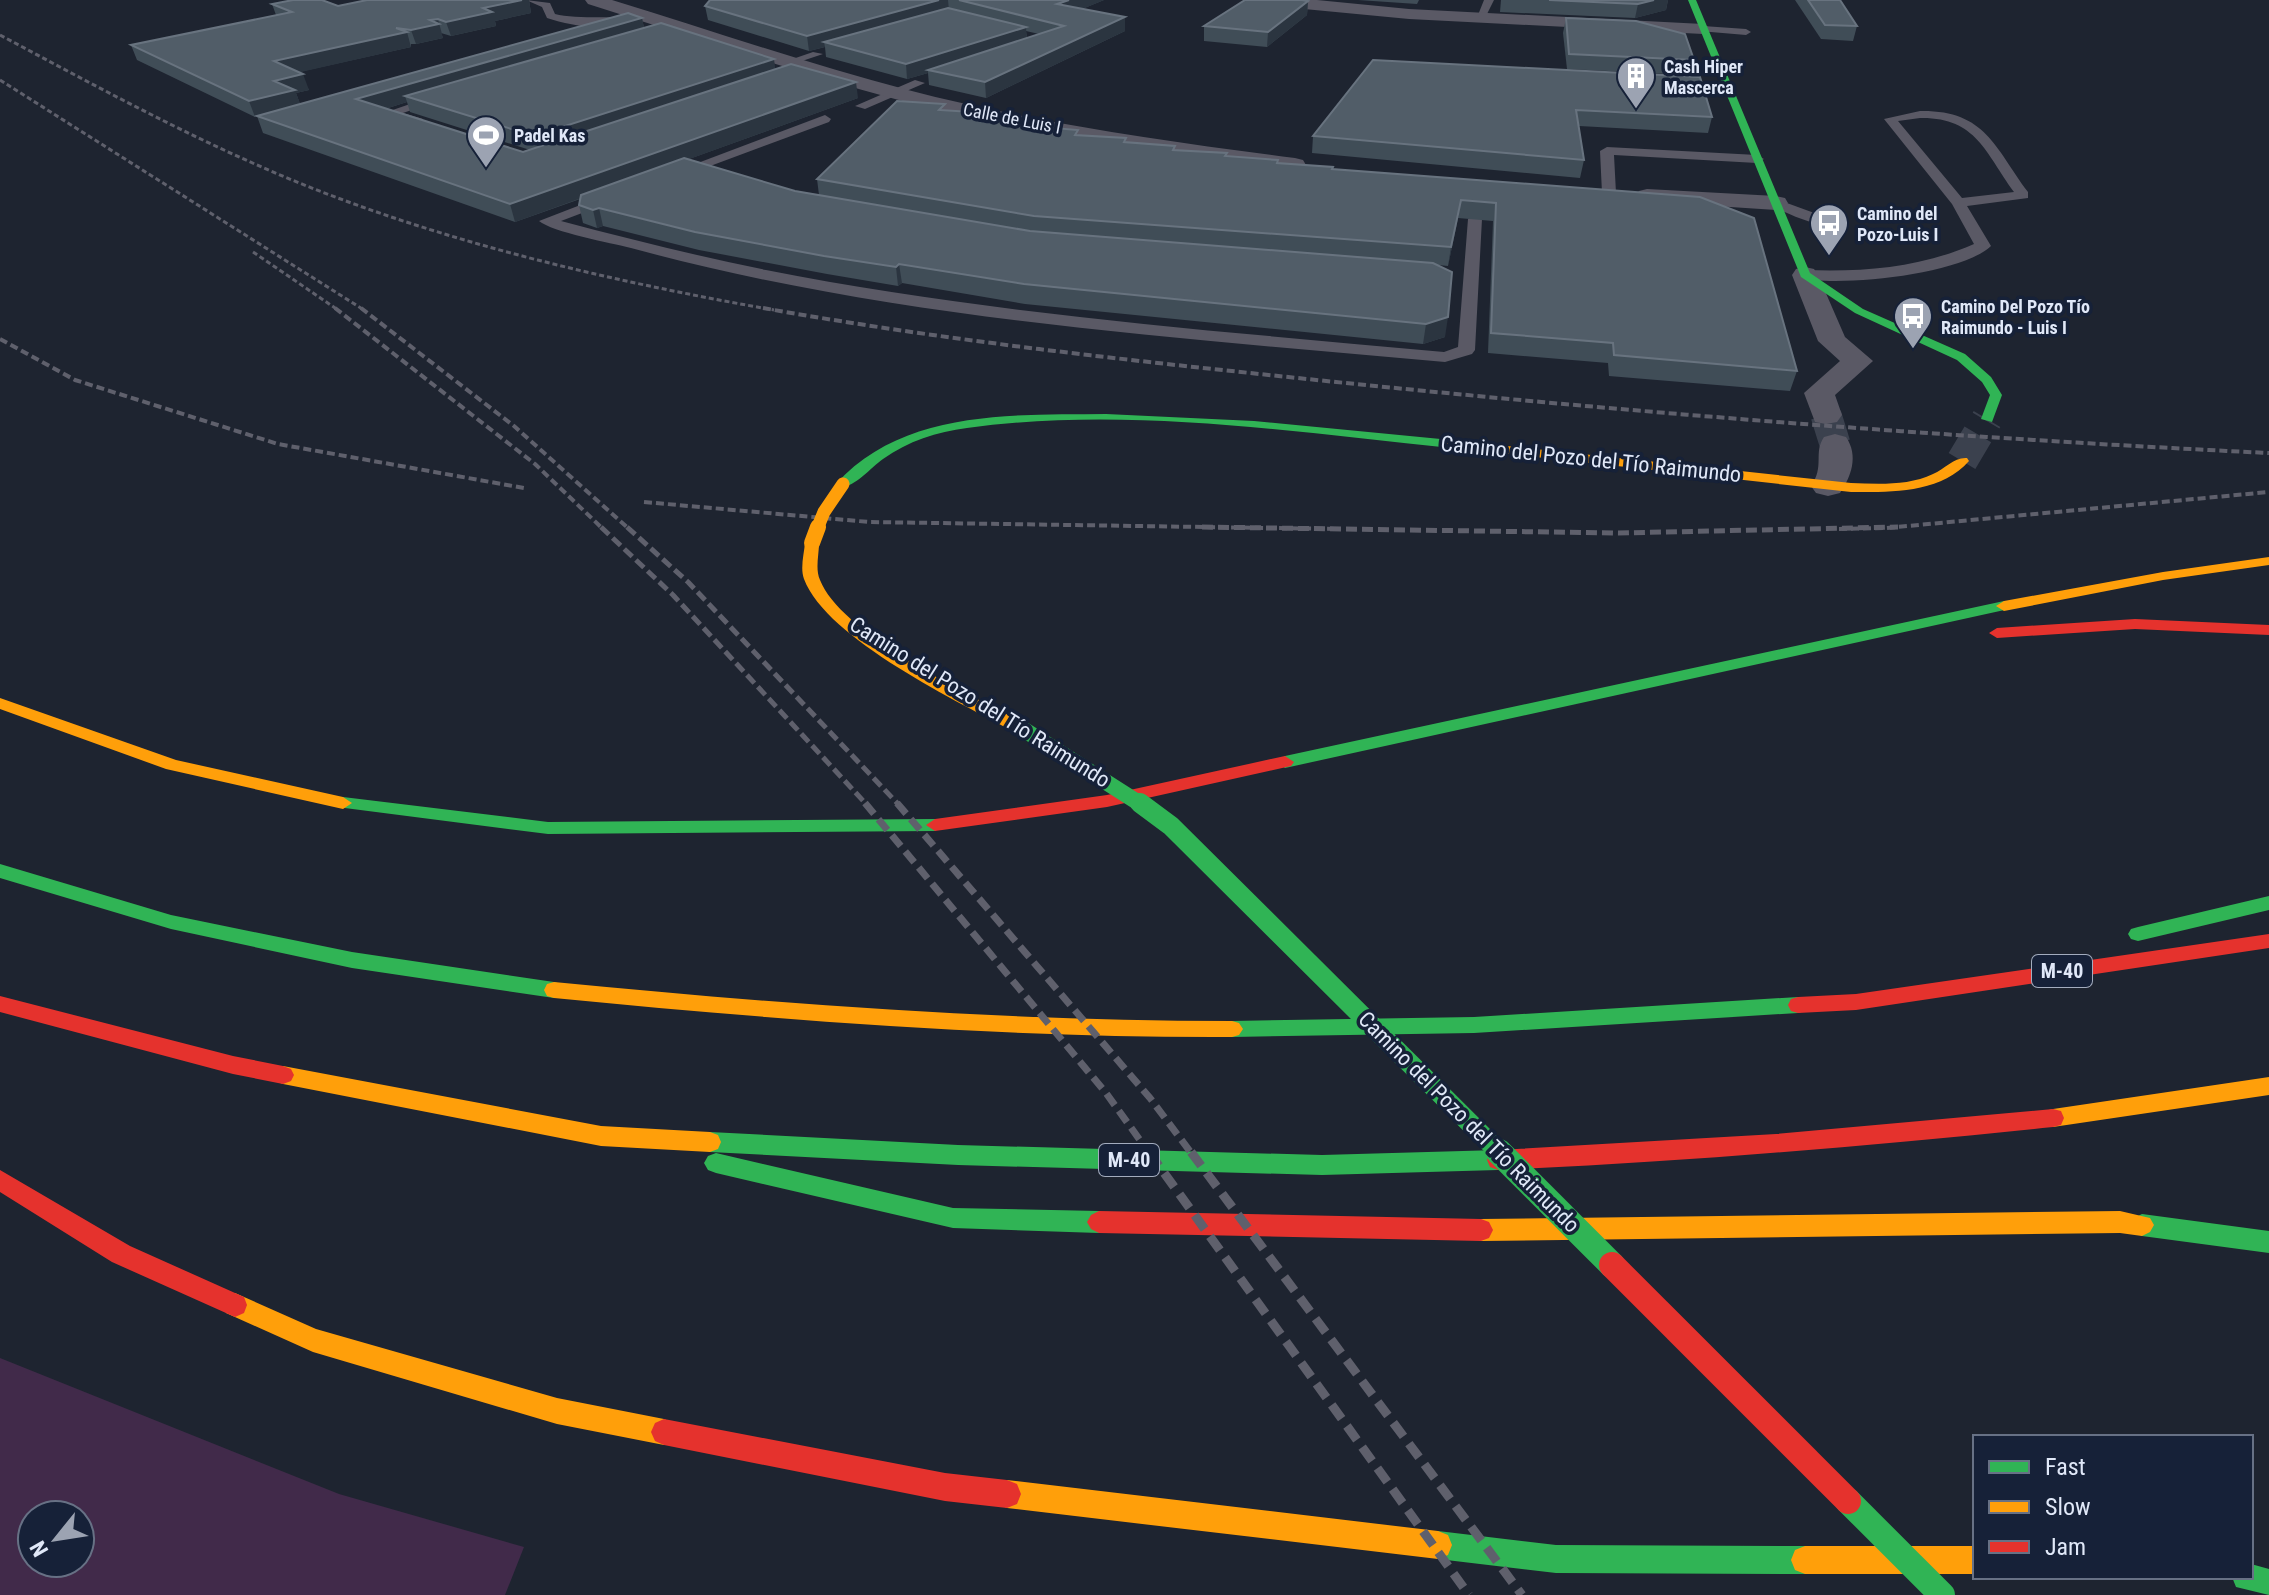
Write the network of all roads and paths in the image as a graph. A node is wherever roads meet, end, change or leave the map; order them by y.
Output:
1 (531, 0) edge
2 (594, 0) edge
3 (1262, 0) edge
4 (1489, 0) edge
5 (1692, 0) edge
6 (1480, 18) junction
7 (647, 23) junction
8 (1703, 29) junction
9 (1746, 32) dead end
10 (919, 83) edge
11 (893, 92) junction
12 (451, 95) edge
13 (861, 106) dead end
14 (825, 119) edge
15 (435, 127) edge
16 (1757, 159) junction
17 (690, 168) junction
18 (1323, 168) edge
19 (719, 177) edge
20 (661, 179) edge
21 (632, 190) edge
22 (1580, 191) edge
23 (1609, 193) junction
24 (1776, 203) junction
25 (1958, 203) junction
26 (1475, 219) edge
27 (1837, 219) dead end
28 (1805, 275) junction
29 (1987, 419) tunnel mouth
30 (1962, 461) tunnel mouth
31 (1828, 486) junction
32 (2269, 561) edge
33 (2269, 630) edge
34 (1972, 636) dead end
35 (1925, 642) dead end
36 (1721, 668) junction
37 (0, 703) edge
38 (0, 871) edge
39 (2269, 903) edge
40 (2116, 940) dead end
41 (2269, 941) edge
42 (2055, 954) dead end
43 (1856, 1002) junction
44 (0, 1004) edge
45 (2269, 1086) edge
46 (601, 1136) junction
47 (0, 1180) edge
48 (2269, 1242) edge
49 (1973, 1560) edge
50 (1942, 1595) edge

1 - 7 lane
2 - 7 street, Calle de Luis I
3 - 6 street
4 - 6 lane
5 - 8 main road
6 - 8 street
7 - 11 street, Calle de Luis I
8 - 9 lane
8 - 16 main road
10 - 11 lane
11 - 13 lane
11 - 18 street, Calle de Luis I
12 - 15 lane
14 - 17 lane
16 - 23 lane
16 - 24 main road
17 - 19 lane
17 - 20 lane
21 - 26 lane
22 - 23 street
23 - 24 street
24 - 27 lane
24 - 28 main road
25 - 25 lane
25 - 28 lane
28 - 29 main road
28 - 31 street
30 - 31 main road, Camino del Pozo del Tío Raimundo
31 - 50 main road, Camino del Pozo del Tío Raimundo, bridge
32 - 36 main road
33 - 34 main road
35 - 36 main road
36 - 37 main road
38 - 43 main road, M-40
39 - 40 main road
41 - 43 main road, M-40
42 - 43 main road
44 - 46 main road, M-40
45 - 46 main road, M-40
46 - 48 main road
47 - 49 main road

